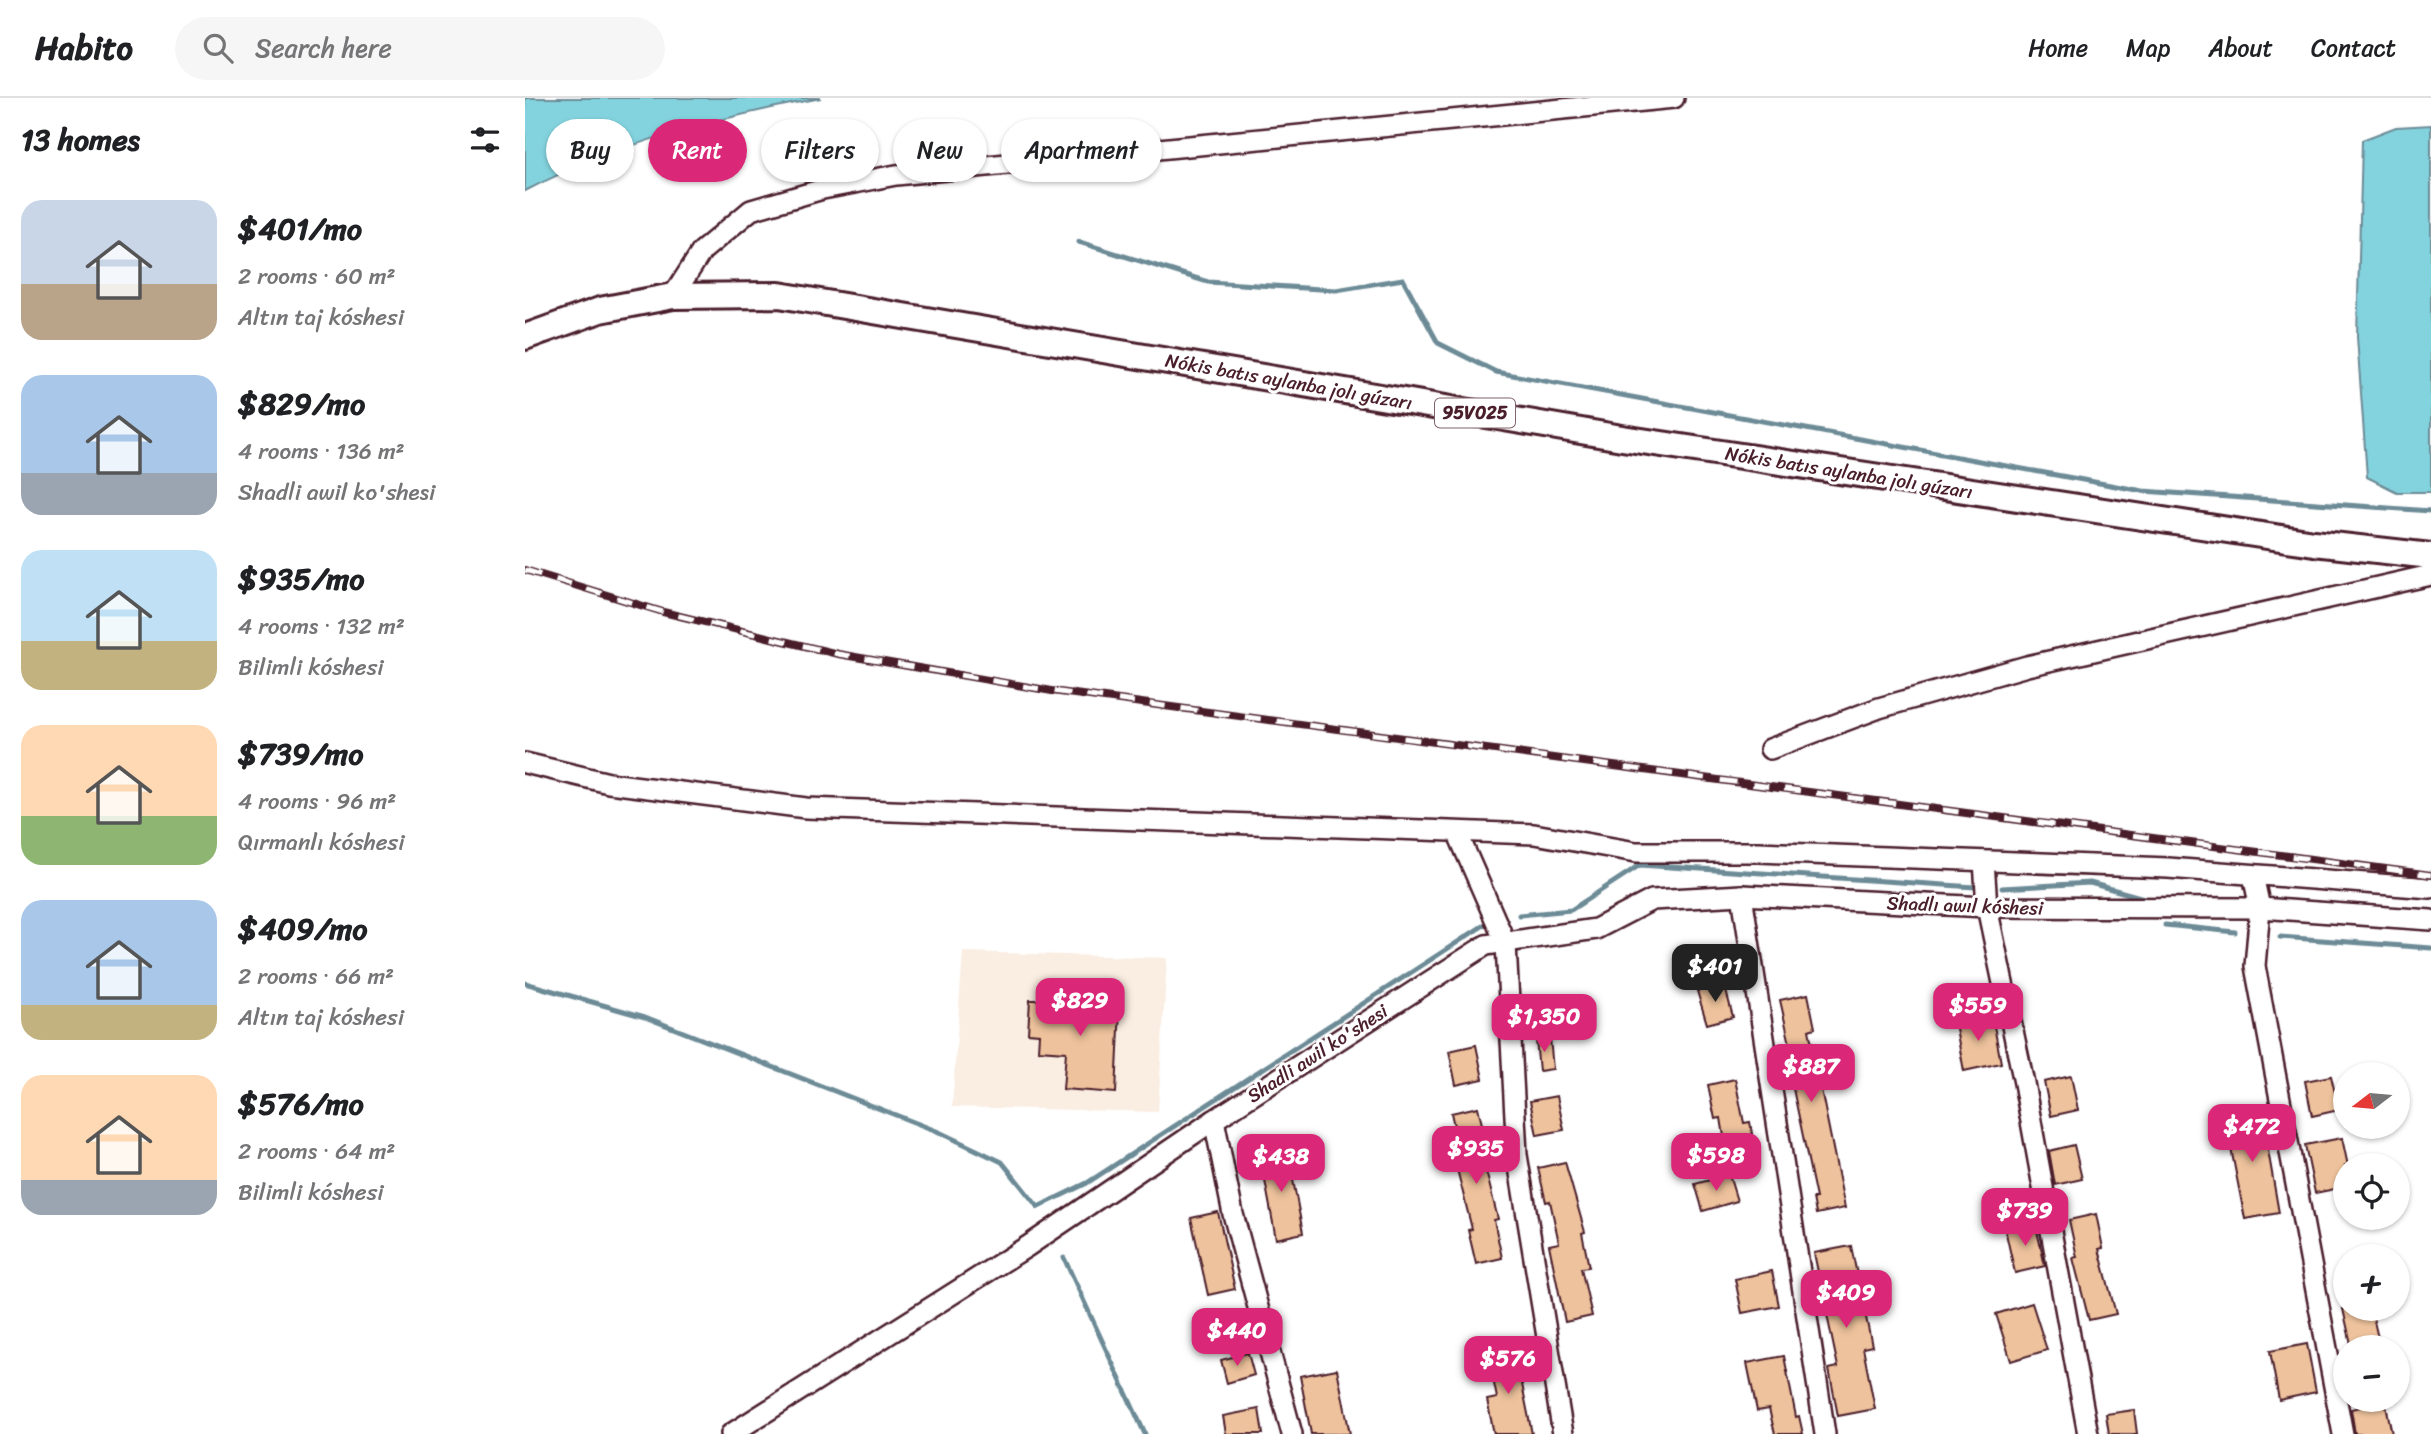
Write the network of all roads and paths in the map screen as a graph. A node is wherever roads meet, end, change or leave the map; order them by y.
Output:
1 (1674, 98) edge
2 (673, 296) junction
3 (525, 337) edge
4 (2431, 556) edge
5 (2431, 575) edge
6 (1770, 749) dead end
7 (525, 763) edge
8 (1457, 832) junction
9 (1984, 861) junction
10 (2253, 875) junction
11 (2431, 888) edge
12 (1742, 895) junction
13 (1987, 907) junction
14 (2260, 908) junction
15 (2431, 920) edge
16 (1506, 944) junction
17 (1214, 1120) junction
18 (731, 1434) edge
19 (1292, 1434) edge
20 (1563, 1434) edge
21 (1825, 1434) edge
22 (2088, 1434) edge
23 (2343, 1434) edge

1 - 2 street
2 - 3 main road, Nókis batıs aylanba jolı gúzarı / 95V025
2 - 4 main road, Nókis batıs aylanba jolı gúzarı / 95V025
5 - 6 street
7 - 8 street
8 - 9 street
8 - 16 street
9 - 10 street
9 - 13 street
10 - 11 street
10 - 14 street
12 - 13 street, Shadlı awıl kóshesi
12 - 16 street, Shadlı awıl kóshesi
12 - 21 street
13 - 14 street, Shadlı awıl kóshesi
13 - 22 street
14 - 15 street, Shadlı awıl kóshesi
14 - 23 street
16 - 17 street, Shadli awil ko'shesi
16 - 20 street
17 - 18 street, Shadli awil ko'shesi
17 - 19 street

